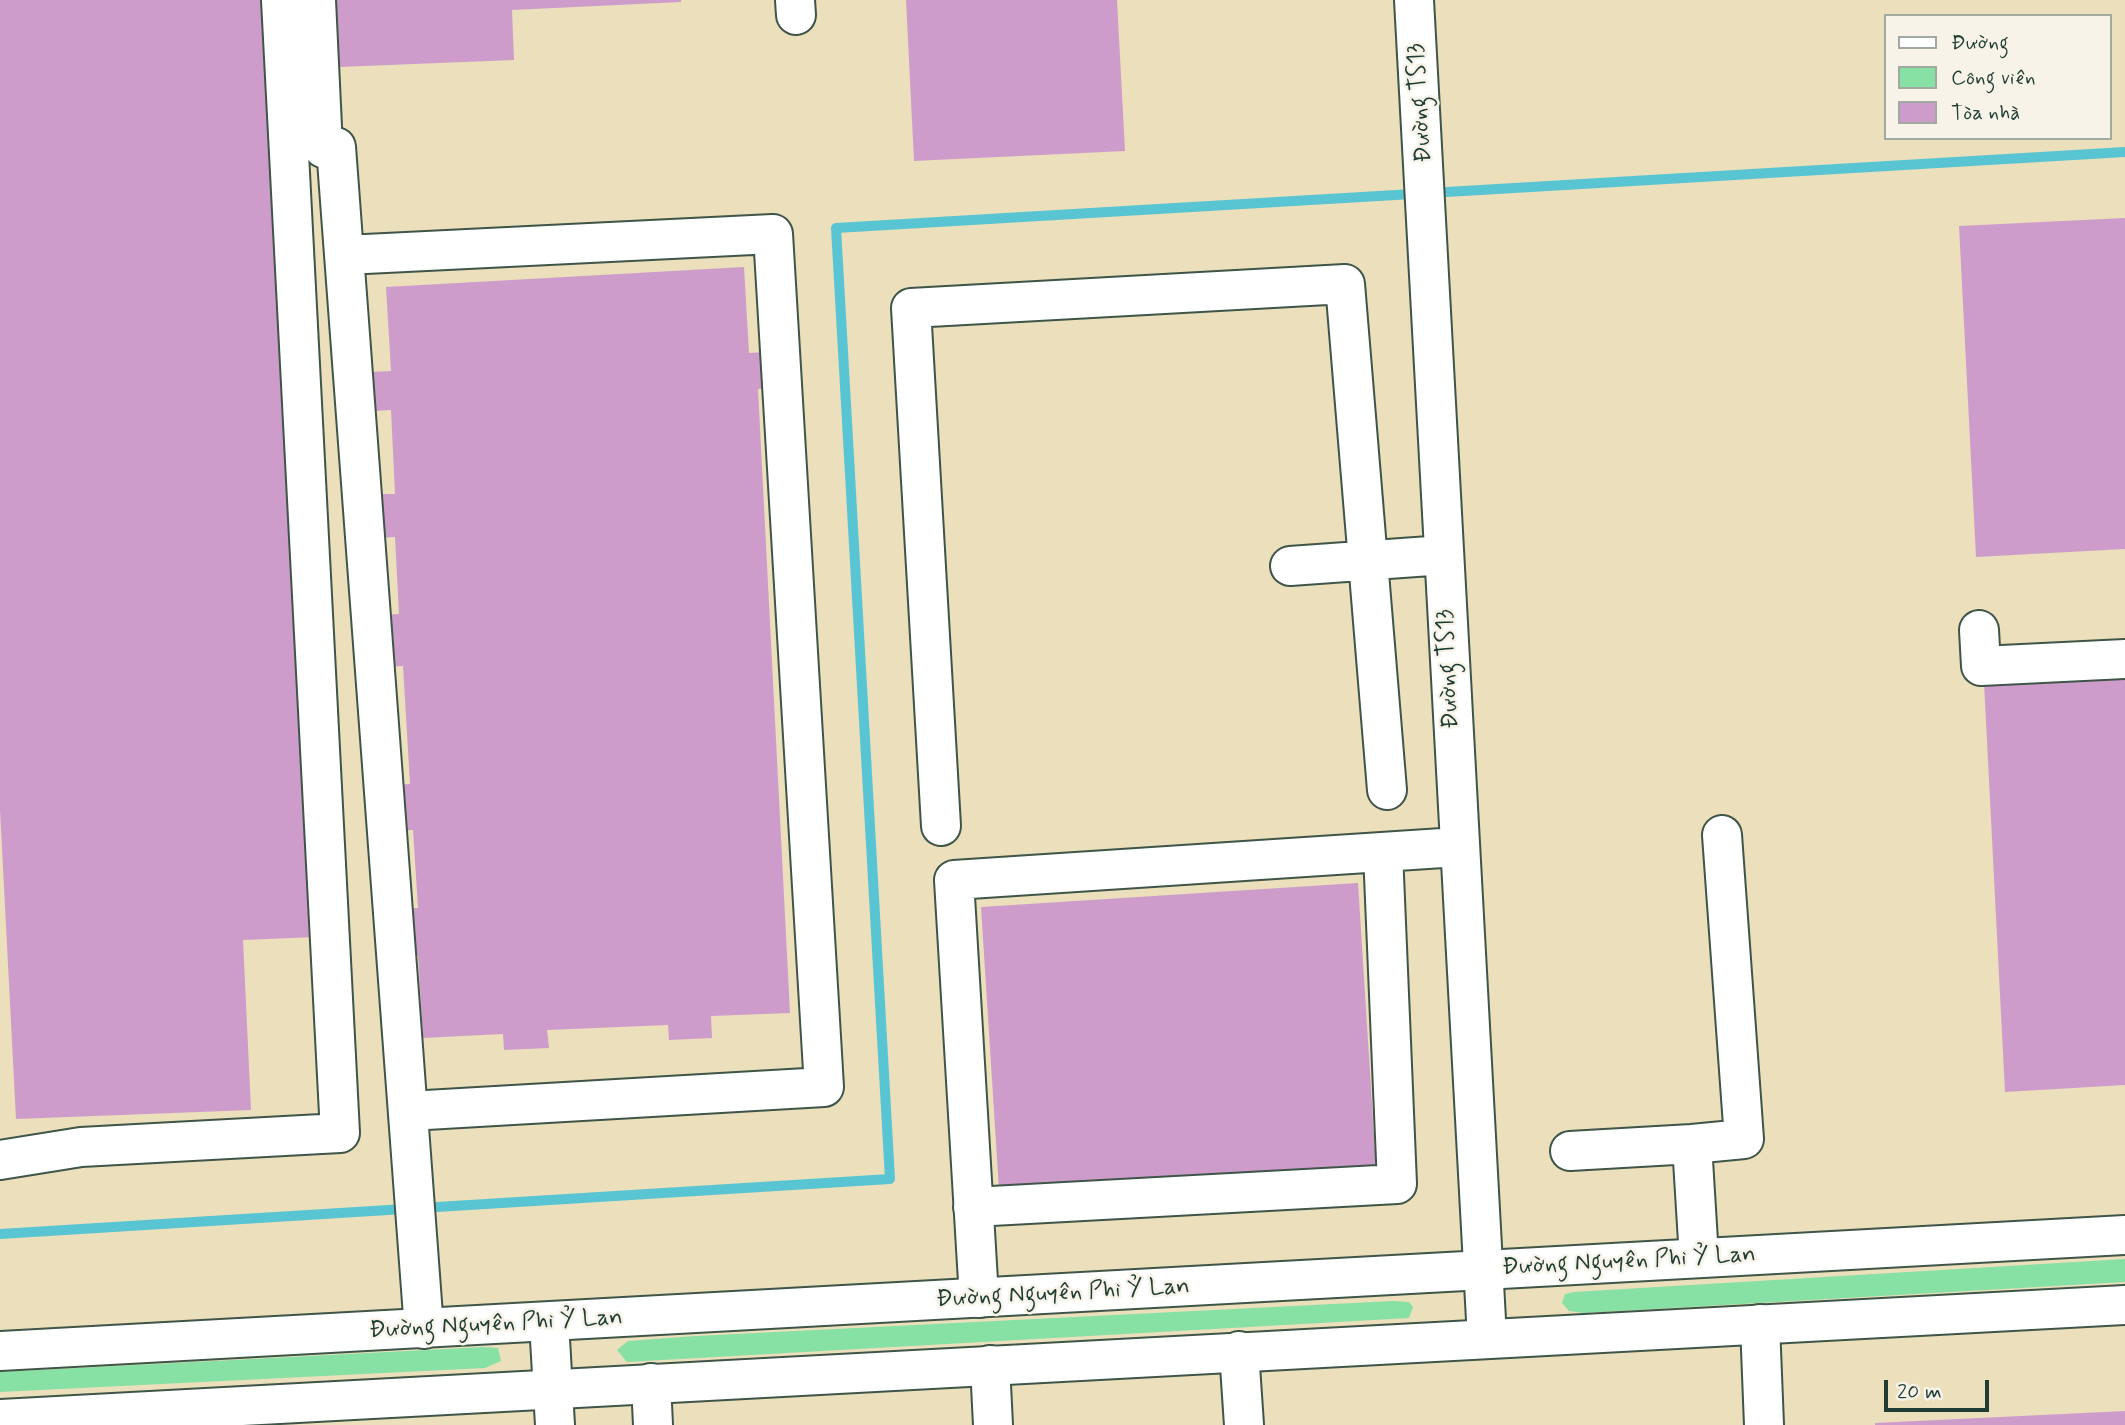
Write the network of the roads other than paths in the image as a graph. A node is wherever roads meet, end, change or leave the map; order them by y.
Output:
1 (281, 0) edge
2 (316, 0) edge
3 (1414, 0) edge
4 (345, 255) junction
5 (1444, 555) junction
6 (1368, 560) junction
7 (1290, 566) dead end
8 (1979, 630) dead end
9 (2125, 659) edge
10 (1387, 790) dead end
11 (941, 825) dead end
12 (1722, 835) dead end
13 (1458, 847) junction
14 (1383, 852) junction
15 (408, 1111) junction
16 (1692, 1144) junction
17 (1570, 1151) dead end
18 (0, 1160) edge
19 (973, 1207) junction
20 (2125, 1235) edge
21 (1699, 1258) junction
22 (1483, 1270) junction
23 (979, 1298) junction
24 (2125, 1305) edge
25 (549, 1322) junction
26 (1760, 1324) junction
27 (424, 1329) junction
28 (1487, 1338) junction
29 (0, 1350) edge
30 (1239, 1351) junction
31 (990, 1365) junction
32 (651, 1383) junction
33 (553, 1388) junction
34 (0, 1419) edge
35 (555, 1425) edge
36 (653, 1425) edge
37 (993, 1425) edge
38 (1244, 1425) edge
39 (1764, 1425) edge

1 - 18 main road
2 - 4 main road
3 - 5 main road, Đường TS13
4 - 15 main road
4 - 15 main road
5 - 6 main road
5 - 13 main road, Đường TS13
6 - 7 main road
6 - 10 main road
6 - 11 main road
8 - 9 main road
12 - 16 main road
13 - 14 main road
13 - 22 main road, Đường TS13
14 - 19 main road
14 - 19 main road
15 - 27 main road
16 - 17 main road
16 - 21 main road
19 - 23 main road
20 - 21 main road, Đường Nguyên Phi Ỷ Lan
21 - 22 main road, Đường Nguyên Phi Ỷ Lan
22 - 23 main road, Đường Nguyên Phi Ỷ Lan
22 - 28 main road, Đường TS13
23 - 25 main road, Đường Nguyên Phi Ỷ Lan
24 - 26 main road
25 - 27 main road, Đường Nguyên Phi Ỷ Lan
25 - 33 main road
26 - 28 main road
26 - 39 main road
27 - 29 main road, Đường Nguyên Phi Ỷ Lan
28 - 30 main road
30 - 31 main road
30 - 38 main road
31 - 32 main road
31 - 37 main road
32 - 33 main road
32 - 36 main road
33 - 34 main road
33 - 35 main road

